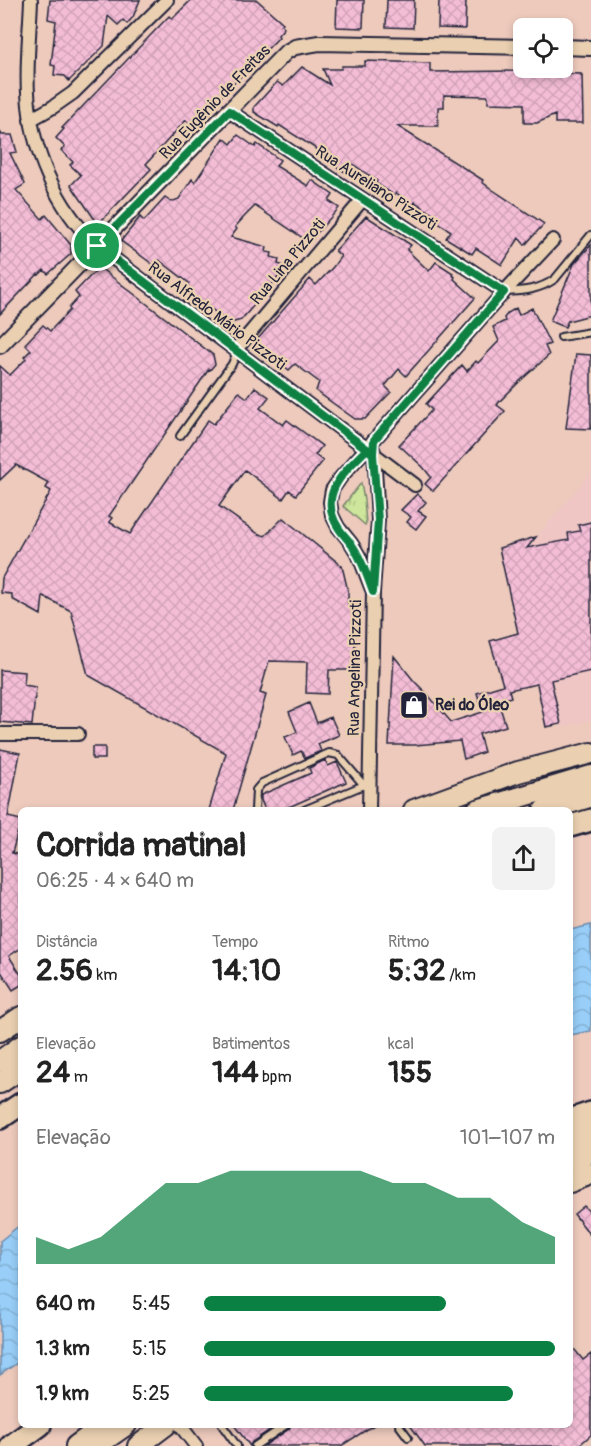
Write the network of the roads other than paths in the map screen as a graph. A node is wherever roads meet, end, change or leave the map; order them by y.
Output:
1 (31, 0) edge
2 (167, 0) edge
3 (513, 47) edge
4 (573, 47) edge
5 (591, 48) edge
6 (229, 111) junction
7 (30, 120) junction
8 (363, 199) junction
9 (591, 235) edge
10 (552, 240) dead end
11 (97, 246) junction
12 (504, 292) junction
13 (591, 332) edge
14 (561, 337) dead end
15 (0, 346) edge
16 (237, 352) junction
17 (180, 436) dead end
18 (372, 448) junction
19 (415, 485) dead end
20 (373, 592) junction
21 (0, 734) edge
22 (78, 734) dead end
23 (591, 753) edge
24 (591, 776) edge
25 (367, 788) junction
26 (591, 796) edge
27 (255, 807) edge
28 (313, 807) edge
29 (369, 807) edge
30 (422, 807) edge
31 (487, 807) edge
32 (555, 807) edge
33 (591, 820) edge
34 (573, 825) edge
35 (18, 1019) edge
36 (0, 1031) edge
37 (18, 1048) edge
38 (0, 1061) edge
39 (18, 1071) edge
40 (0, 1083) edge
41 (18, 1106) edge
42 (591, 1113) edge
43 (0, 1118) edge
44 (573, 1119) edge
45 (591, 1134) edge
46 (573, 1140) edge
47 (591, 1153) edge
48 (573, 1160) edge
49 (591, 1174) edge
50 (573, 1181) edge
51 (36, 1428) edge
52 (101, 1428) edge
53 (122, 1428) edge
54 (162, 1428) edge
55 (182, 1428) edge
56 (225, 1428) edge
57 (282, 1428) edge
58 (401, 1428) edge
59 (408, 1437) dead end
60 (11, 1446) edge
61 (76, 1446) edge
62 (96, 1446) edge
63 (138, 1446) edge
64 (196, 1446) edge
65 (237, 1446) edge
66 (255, 1446) edge

1 - 7 street, Rua Alfredo Mário Pizzoti
2 - 7 street
3 - 6 street, Rua Eugênio de Freitas
4 - 5 street
6 - 8 street, Rua Aureliano Pizzoti
6 - 11 street, Rua Eugênio de Freitas
7 - 11 street, Rua Alfredo Mário Pizzoti
8 - 12 street, Rua Aureliano Pizzoti
8 - 16 street, Rua Lina Pizzoti
9 - 12 lane
10 - 12 street
11 - 15 street, Rua Eugênio de Freitas
11 - 16 street, Rua Alfredo Mário Pizzoti
12 - 18 street
13 - 14 lane
16 - 17 lane, Rua Lina Pizzoti
16 - 18 street, Rua Alfredo Mário Pizzoti
18 - 19 street, Rua Alfredo Mário Pizzoti
18 - 20 street, Rua Angelina Pizzoti
18 - 20 street
20 - 25 street, Rua Angelina Pizzoti
21 - 22 street
23 - 30 highway
24 - 31 highway
25 - 27 lane
25 - 28 lane
25 - 29 street, Rua Angelina Pizzoti
26 - 32 highway
33 - 34 highway
35 - 36 highway
37 - 38 highway
39 - 40 highway
41 - 43 highway
42 - 44 highway
45 - 46 highway
47 - 48 highway
49 - 50 highway
51 - 60 highway
52 - 61 highway
53 - 62 highway
54 - 63 highway
55 - 64 street
56 - 65 lane
57 - 66 lane
58 - 59 lane

